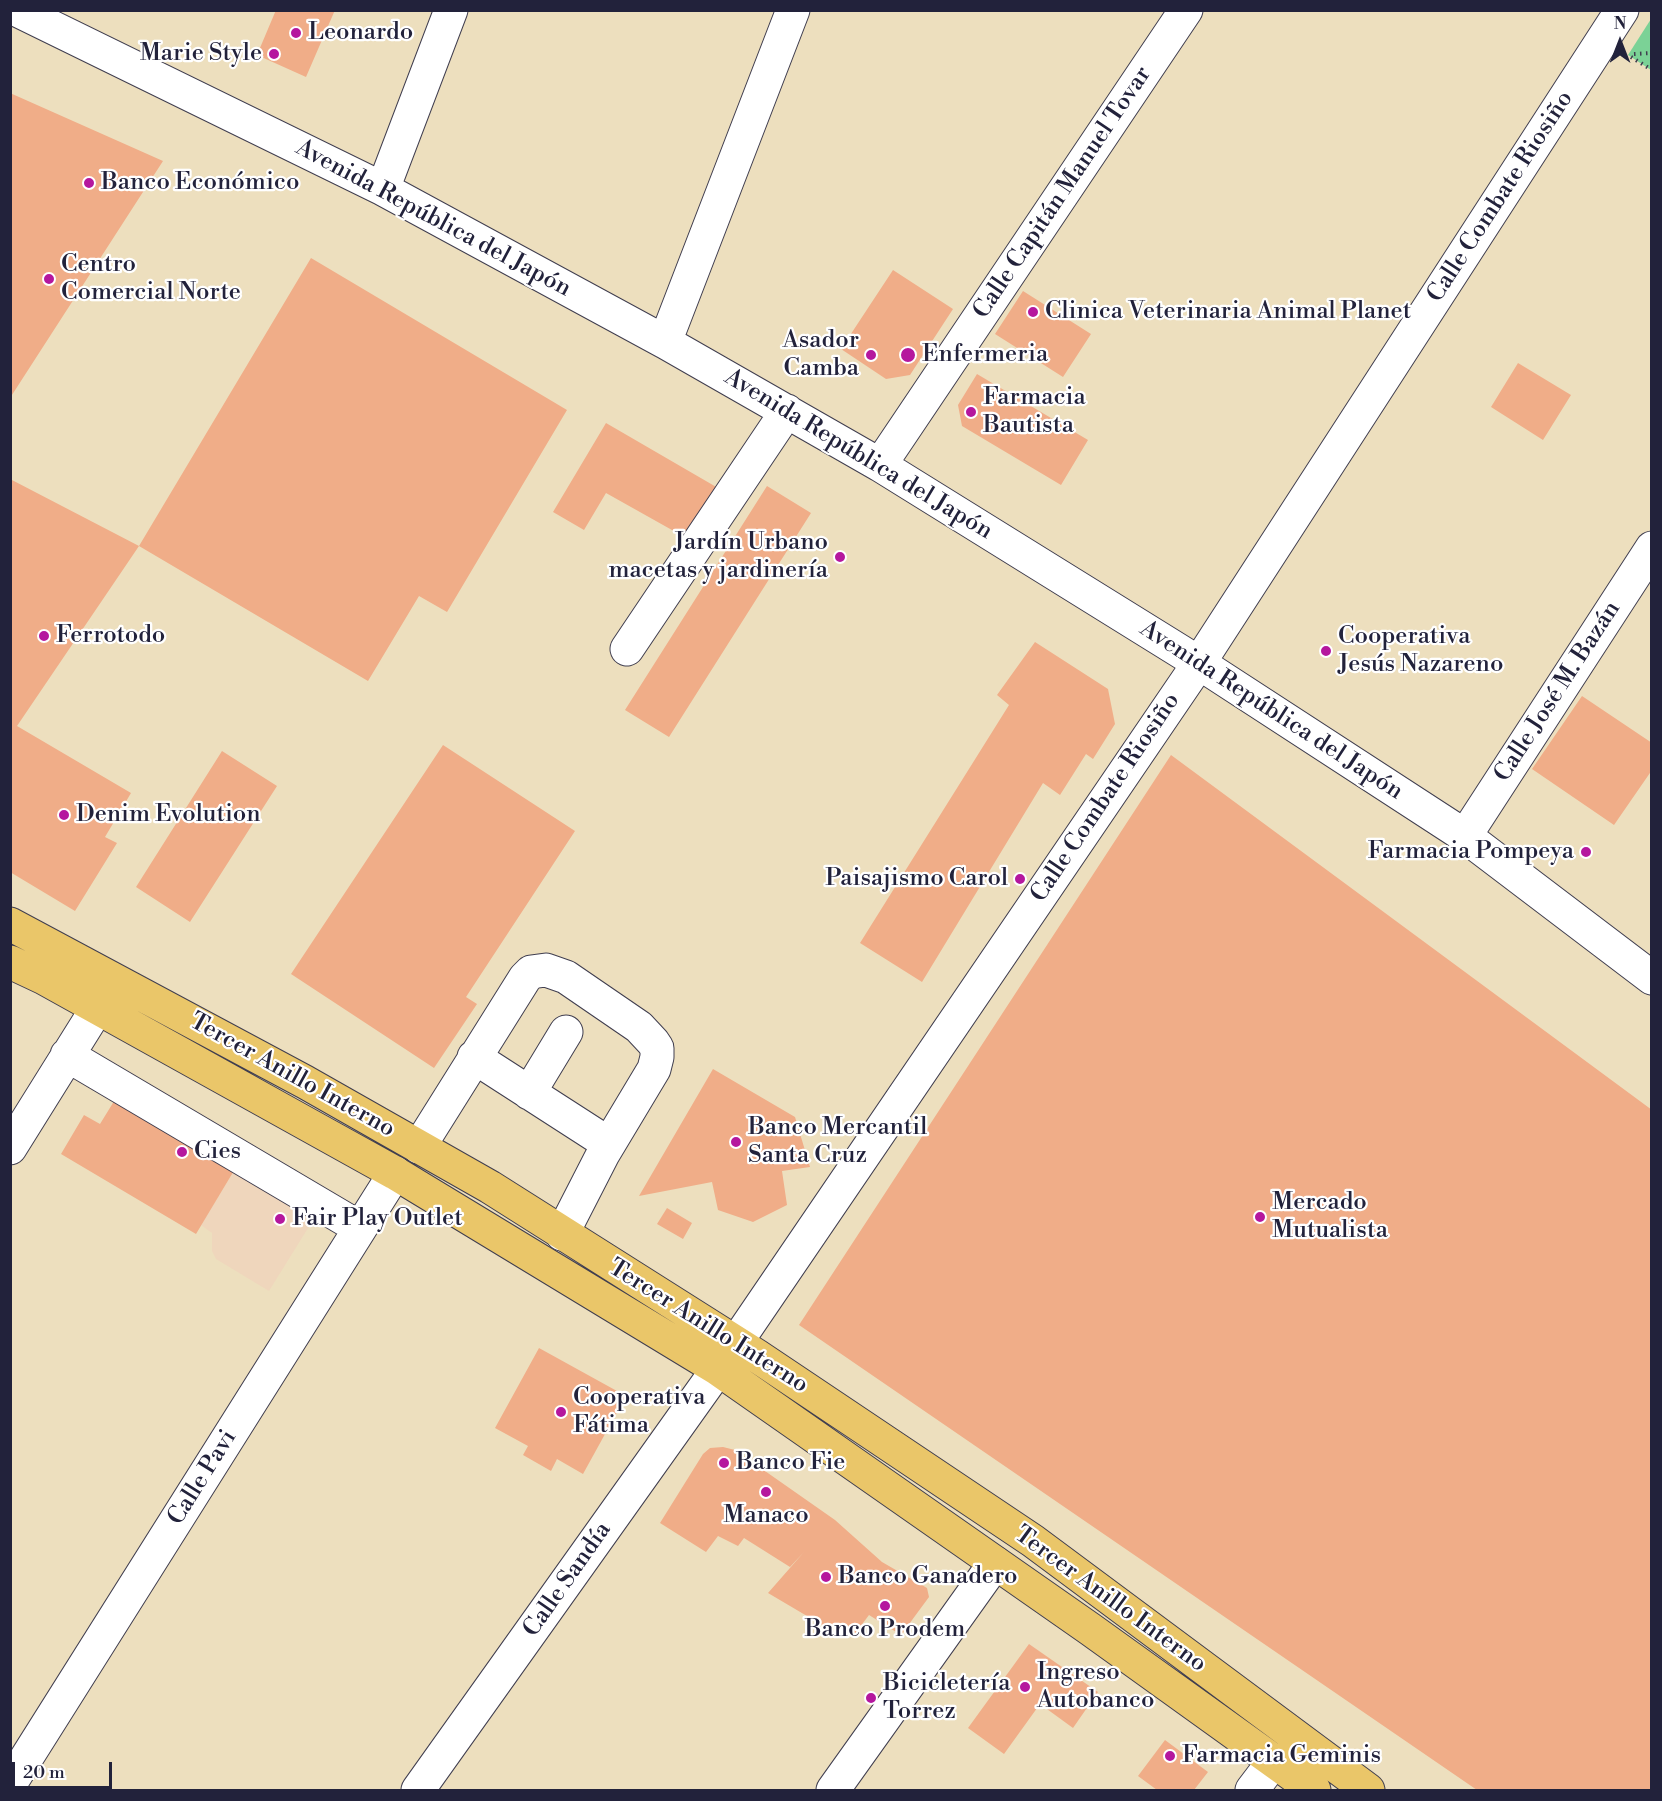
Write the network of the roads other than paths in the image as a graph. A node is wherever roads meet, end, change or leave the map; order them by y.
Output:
1 (17, 10) edge
2 (451, 10) edge
3 (794, 10) edge
4 (1186, 10) edge
5 (1622, 10) edge
6 (383, 189) junction
7 (665, 342) junction
8 (786, 411) junction
9 (880, 465) junction
10 (1647, 564) edge
11 (627, 649) dead end
12 (1199, 663) junction
13 (1465, 836) junction
14 (10, 924) edge
15 (10, 962) edge
16 (1652, 978) edge
17 (98, 1008) junction
18 (566, 1032) dead end
19 (67, 1055) junction
20 (474, 1057) junction
21 (529, 1093) junction
22 (609, 1144) junction
23 (419, 1147) junction
24 (10, 1148) edge
25 (395, 1173) junction
26 (360, 1228) junction
27 (562, 1234) junction
28 (727, 1355) junction
29 (995, 1563) junction
30 (1274, 1761) junction
31 (10, 1784) edge
32 (418, 1791) edge
33 (833, 1791) edge
34 (1252, 1791) edge
35 (1314, 1791) edge
36 (1368, 1791) edge

1 - 6 street, Avenida República del Japón
2 - 6 street
3 - 7 street
4 - 9 street, Calle Capitán Manuel Tovar
5 - 12 street, Calle Combate Riosiño
6 - 7 street, Avenida República del Japón
7 - 8 street, Avenida República del Japón
8 - 9 street, Avenida República del Japón
8 - 11 street
9 - 12 street, Avenida República del Japón
10 - 13 street, Calle José M. Bazán
12 - 13 street, Avenida República del Japón
12 - 28 street, Calle Combate Riosiño
13 - 16 street, Avenida República del Japón
14 - 23 main road, Tercer Anillo Interno
15 - 17 main road, Tercer Anillo Interno
17 - 19 street
17 - 25 main road, Tercer Anillo Interno
18 - 21 street
19 - 24 street
19 - 26 street
20 - 21 street
20 - 22 street
20 - 23 street
21 - 22 street
22 - 27 street
23 - 27 main road, Tercer Anillo Interno
25 - 26 street, Calle Pavi
25 - 28 main road, Tercer Anillo Interno
26 - 31 street, Calle Pavi
27 - 28 main road, Tercer Anillo Interno
28 - 29 main road, Tercer Anillo Interno
28 - 32 street, Calle Sandía
28 - 36 main road, Tercer Anillo Interno
29 - 30 main road, Tercer Anillo Interno
29 - 33 street
30 - 34 street
30 - 35 main road, Tercer Anillo Interno

